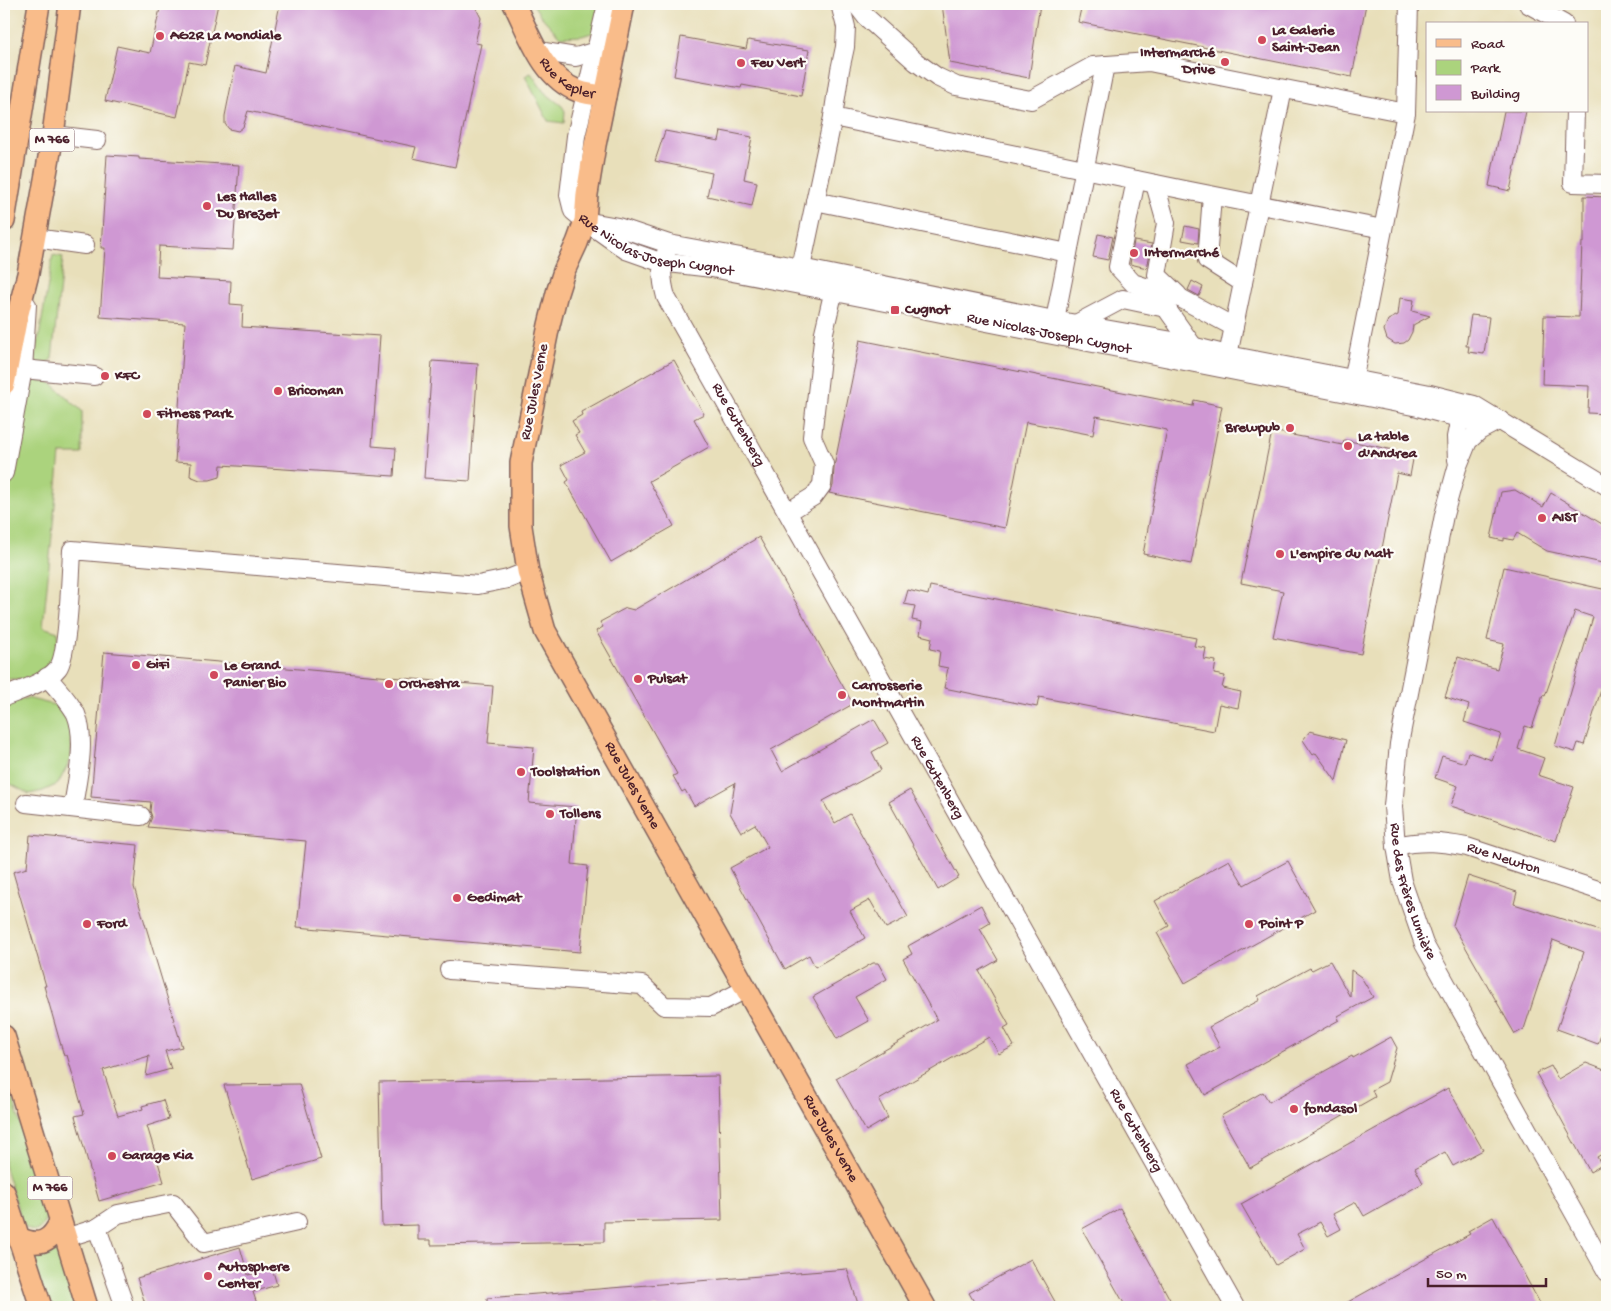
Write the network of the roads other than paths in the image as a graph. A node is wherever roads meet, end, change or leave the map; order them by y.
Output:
1 (39, 4) edge
2 (70, 4) edge
3 (514, 4) edge
4 (607, 4) edge
5 (624, 4) edge
6 (840, 4) edge
7 (856, 4) edge
8 (1409, 4) edge
9 (1528, 4) edge
10 (1560, 22) edge
11 (538, 51) junction
12 (596, 51) junction
13 (1105, 65) junction
14 (1283, 89) junction
15 (596, 95) junction
16 (1575, 112) edge
17 (1406, 113) junction
18 (833, 117) junction
19 (53, 135) junction
20 (97, 140) dead end
21 (1084, 170) junction
22 (1136, 180) junction
23 (1155, 184) junction
24 (1607, 184) edge
25 (1212, 196) junction
26 (815, 201) junction
27 (1259, 205) junction
28 (4, 221) edge
29 (585, 221) junction
30 (1383, 228) junction
31 (35, 238) junction
32 (669, 244) junction
33 (85, 245) dead end
34 (1068, 252) junction
35 (663, 262) junction
36 (800, 277) junction
37 (1243, 283) junction
38 (835, 284) junction
39 (1182, 299) junction
40 (1076, 324) junction
41 (1234, 327) junction
42 (1053, 328) junction
43 (1193, 346) junction
44 (1227, 362) junction
45 (12, 373) edge
46 (94, 376) dead end
47 (1352, 386) junction
48 (1460, 418) junction
49 (1500, 420) junction
50 (1457, 468) junction
51 (4, 473) edge
52 (1607, 486) edge
53 (788, 512) junction
54 (528, 571) junction
55 (47, 678) junction
56 (4, 684) edge
57 (24, 688) junction
58 (4, 697) edge
59 (26, 803) dead end
60 (73, 807) junction
61 (142, 816) dead end
62 (1396, 846) junction
63 (1607, 893) edge
64 (449, 970) dead end
65 (746, 988) junction
66 (4, 1036) edge
67 (4, 1192) edge
68 (297, 1222) dead end
69 (97, 1228) junction
70 (63, 1230) junction
71 (18, 1238) junction
72 (1607, 1272) edge
73 (41, 1307) edge
74 (87, 1307) edge
75 (125, 1307) edge
76 (925, 1307) edge
77 (1235, 1307) edge

1 - 28 main road, M 766
2 - 19 main road, M 766
3 - 11 main road, Rue Kepler
4 - 12 street, Rue Jules Verne
5 - 15 main road, Rue Jules Verne
6 - 18 street
7 - 13 street
8 - 17 street
9 - 10 street
11 - 12 street, Rue Kepler
11 - 15 main road, Rue Kepler
12 - 15 street, Rue Jules Verne
13 - 14 street
13 - 21 street
14 - 17 street
14 - 27 street
15 - 29 main road, Rue Jules Verne
16 - 24 street
17 - 30 street
18 - 21 street
18 - 26 street
19 - 20 street
19 - 31 main road, M 766
21 - 22 street
21 - 34 street
22 - 23 street
22 - 39 street
23 - 25 street
23 - 39 street
25 - 27 street
25 - 37 street
26 - 34 street
26 - 36 street
27 - 30 street
27 - 37 street
29 - 32 street, Rue Nicolas-Joseph Cugnot
29 - 35 street, Rue Nicolas-Joseph Cugnot
29 - 54 main road, Rue Jules Verne
30 - 47 street
31 - 33 street
31 - 45 main road, M 766
32 - 35 street, Rue Gutenberg
32 - 36 street, Rue Nicolas-Joseph Cugnot
34 - 42 street
35 - 36 street, Rue Nicolas-Joseph Cugnot
35 - 53 street, Rue Gutenberg
36 - 38 street, Rue Nicolas-Joseph Cugnot
37 - 41 street
38 - 42 street, Rue Nicolas-Joseph Cugnot
38 - 53 street
39 - 41 street
40 - 42 street, Rue Nicolas-Joseph Cugnot
40 - 43 street, Rue Nicolas-Joseph Cugnot
40 - 43 street
41 - 44 street
42 - 44 street, Rue Nicolas-Joseph Cugnot
43 - 44 street, Rue Nicolas-Joseph Cugnot
44 - 47 street, Rue Nicolas-Joseph Cugnot
45 - 46 street
45 - 51 street
47 - 48 street, Rue Nicolas-Joseph Cugnot
47 - 49 street, Rue Nicolas-Joseph Cugnot
48 - 49 street, Rue Nicolas-Joseph Cugnot
48 - 50 street, Rue des Frères Lumière
49 - 50 street, Rue des Frères Lumière
49 - 52 street, Rue Nicolas-Joseph Cugnot
50 - 62 street, Rue des Frères Lumière
53 - 77 street, Rue Gutenberg
54 - 55 street
54 - 65 main road, Rue Jules Verne
55 - 57 street
55 - 60 street
56 - 57 street
57 - 58 street
59 - 60 street
60 - 61 street
62 - 63 street, Rue Newton
62 - 72 street, Rue des Frères Lumière
64 - 65 street
65 - 76 main road, Rue Jules Verne
66 - 70 main road, M 766
67 - 71 main road, M 766
68 - 69 street
69 - 70 street
69 - 75 street
70 - 71 main road
70 - 74 main road, M 766
71 - 73 main road, M 766

